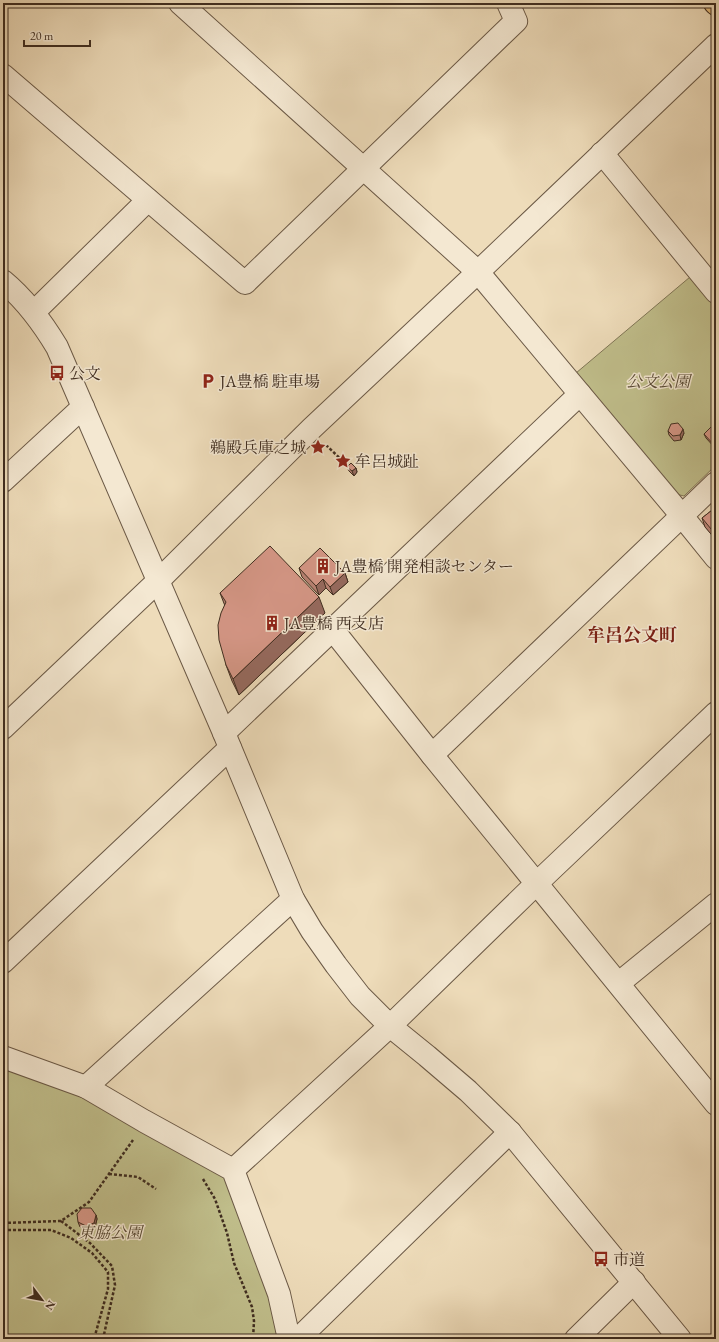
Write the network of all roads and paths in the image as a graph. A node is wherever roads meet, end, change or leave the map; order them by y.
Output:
1 (180, 3) edge
2 (508, 3) edge
3 (716, 45) edge
4 (3, 75) edge
5 (602, 153) junction
6 (363, 169) junction
7 (148, 200) junction
8 (478, 272) junction
9 (3, 282) edge
10 (716, 292) edge
11 (34, 312) junction
12 (580, 394) junction
13 (83, 407) junction
14 (326, 444) dead end
15 (349, 467) edge
16 (3, 481) edge
17 (716, 484) edge
18 (682, 516) junction
19 (716, 558) edge
20 (158, 581) junction
21 (333, 630) junction
22 (716, 714) edge
23 (3, 728) edge
24 (227, 741) junction
25 (432, 755) junction
26 (537, 883) junction
27 (293, 899) junction
28 (716, 904) edge
29 (3, 962) edge
30 (619, 983) junction
31 (390, 1026) junction
32 (3, 1057) edge
33 (86, 1087) junction
34 (716, 1104) edge
35 (144, 1121) junction
36 (510, 1132) junction
37 (127, 1137) dead end
38 (133, 1140) junction
39 (139, 1144) dead end
40 (233, 1170) junction
41 (109, 1174) junction
42 (197, 1175) dead end
43 (156, 1189) dead end
44 (61, 1221) junction
45 (3, 1223) edge
46 (3, 1230) edge
47 (634, 1282) junction
48 (94, 1339) edge
49 (103, 1339) edge
50 (253, 1339) edge
51 (290, 1339) edge
52 (298, 1339) edge
53 (576, 1339) edge
54 (680, 1339) edge

1 - 6 street
2 - 6 street
3 - 5 street
4 - 7 street
5 - 8 street
5 - 10 street
6 - 7 street
6 - 8 street
7 - 11 street
8 - 12 street
8 - 20 street
9 - 11 street
11 - 13 street
12 - 18 street
12 - 21 street
13 - 16 street
13 - 20 street
14 - 15 path
17 - 18 street
18 - 19 street
18 - 25 street
20 - 23 street
20 - 24 street
21 - 24 street
21 - 25 street
22 - 26 street
24 - 27 street
24 - 29 street
25 - 26 street
26 - 30 street
26 - 31 street
27 - 31 street
27 - 33 street
28 - 30 street
30 - 34 street
31 - 36 street
31 - 40 street
32 - 33 street
33 - 35 street
35 - 38 path
35 - 40 street
36 - 47 street
36 - 52 street
37 - 38 path
38 - 39 path
38 - 41 path
40 - 51 street
41 - 43 path
41 - 44 path
42 - 50 path
44 - 45 path
44 - 49 path
46 - 48 path
47 - 53 street
47 - 54 street

